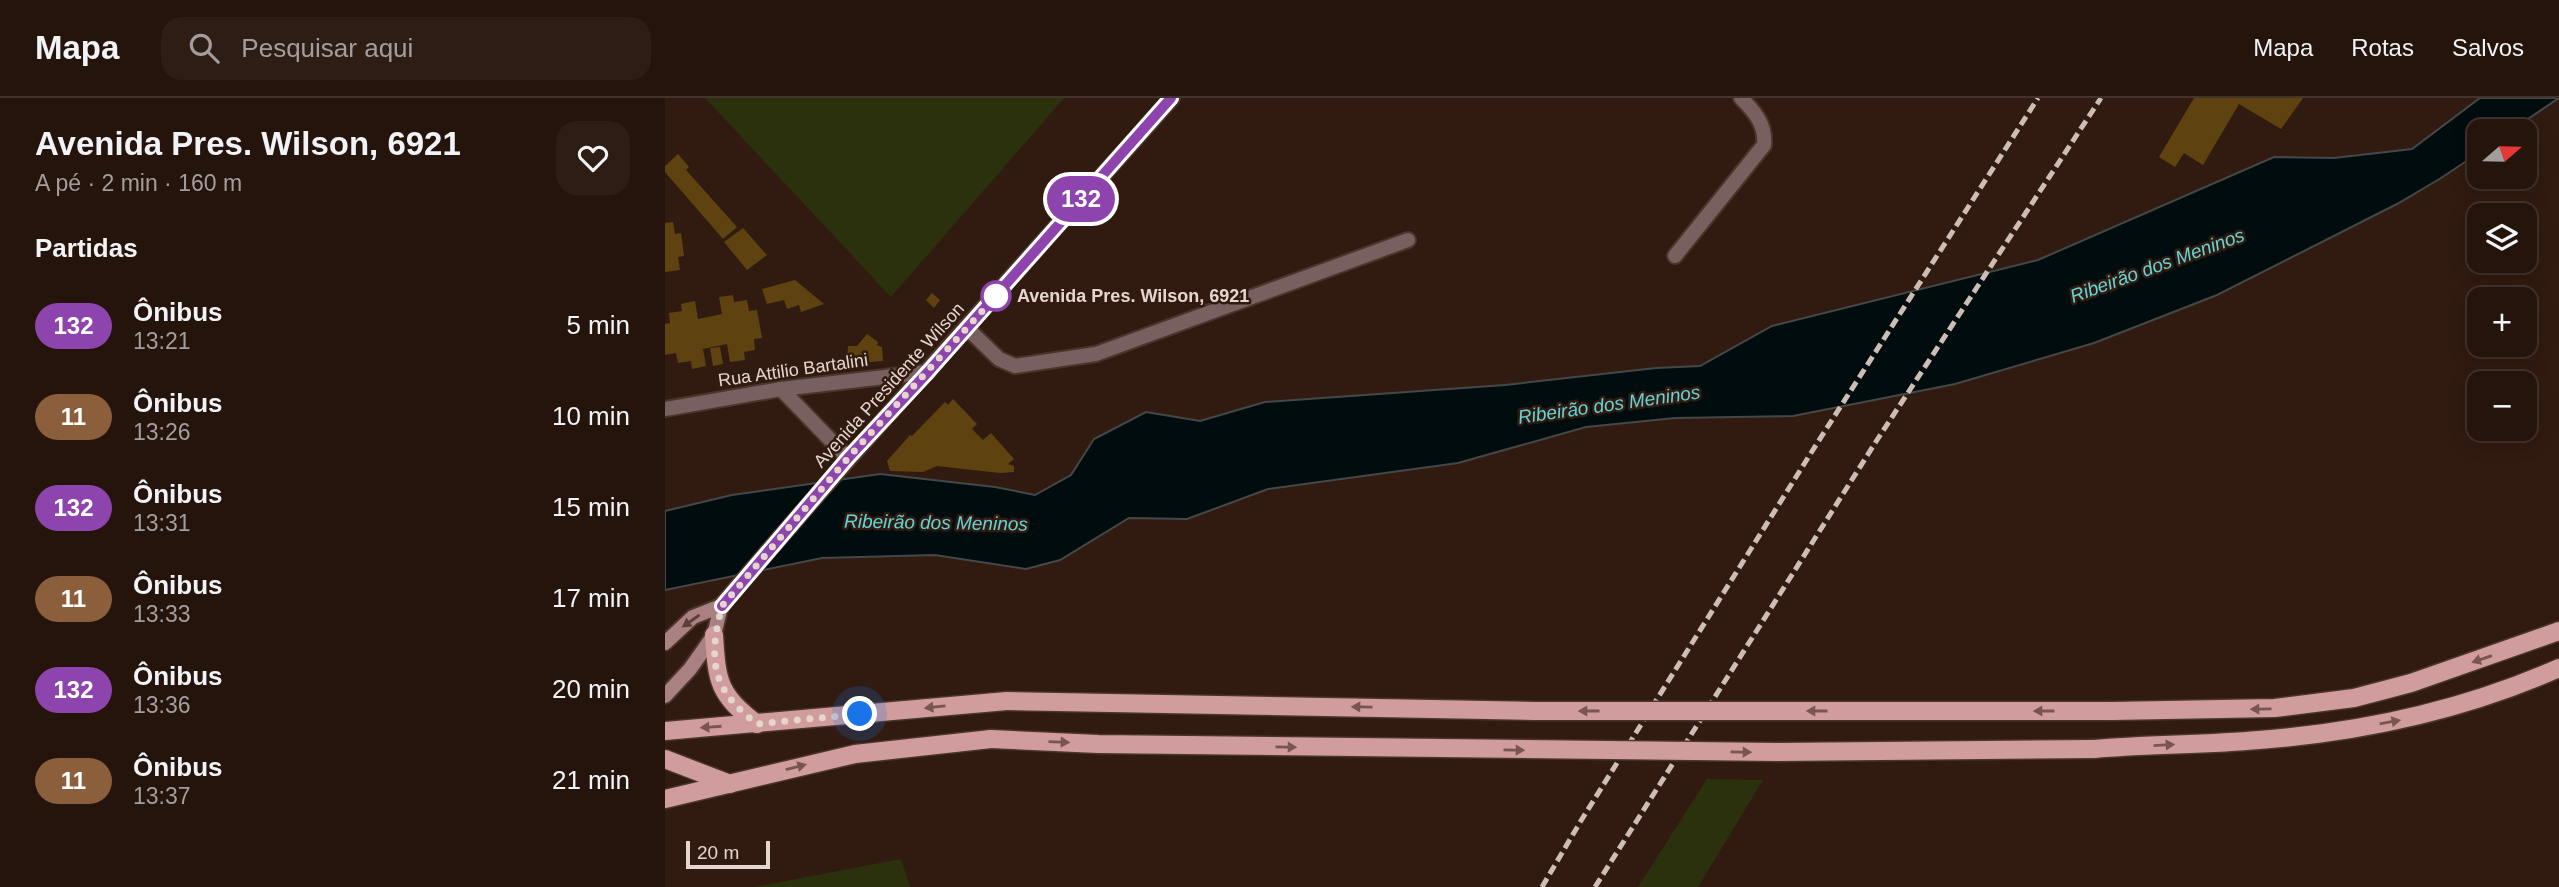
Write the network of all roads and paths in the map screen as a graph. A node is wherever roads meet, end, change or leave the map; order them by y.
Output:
1 (1171, 98) edge
2 (1741, 98) edge
3 (1408, 240) dead end
4 (1675, 256) dead end
5 (967, 328) junction
6 (928, 372) junction
7 (781, 389) junction
8 (665, 409) edge
9 (848, 458) junction
10 (726, 601) junction
11 (2559, 631) edge
12 (714, 635) junction
13 (665, 643) edge
14 (2559, 668) edge
15 (665, 696) edge
16 (757, 724) junction
17 (665, 731) edge
18 (665, 760) edge
19 (730, 784) junction
20 (665, 799) edge

1 - 5 main road, Avenida Presidente Wilson
2 - 4 street
3 - 5 street
5 - 6 main road, Avenida Presidente Wilson
6 - 7 street, Rua Attilio Bartalini
6 - 9 main road, Avenida Presidente Wilson
7 - 8 street, Rua Attilio Bartalini
7 - 9 street
9 - 10 main road, Avenida Presidente Wilson
10 - 12 main road
10 -> 13 main road
11 -> 16 main road, bridge
12 - 15 main road
12 - 16 main road
19 -> 14 main road, bridge
16 -> 17 main road
18 - 19 main road
19 - 20 main road

